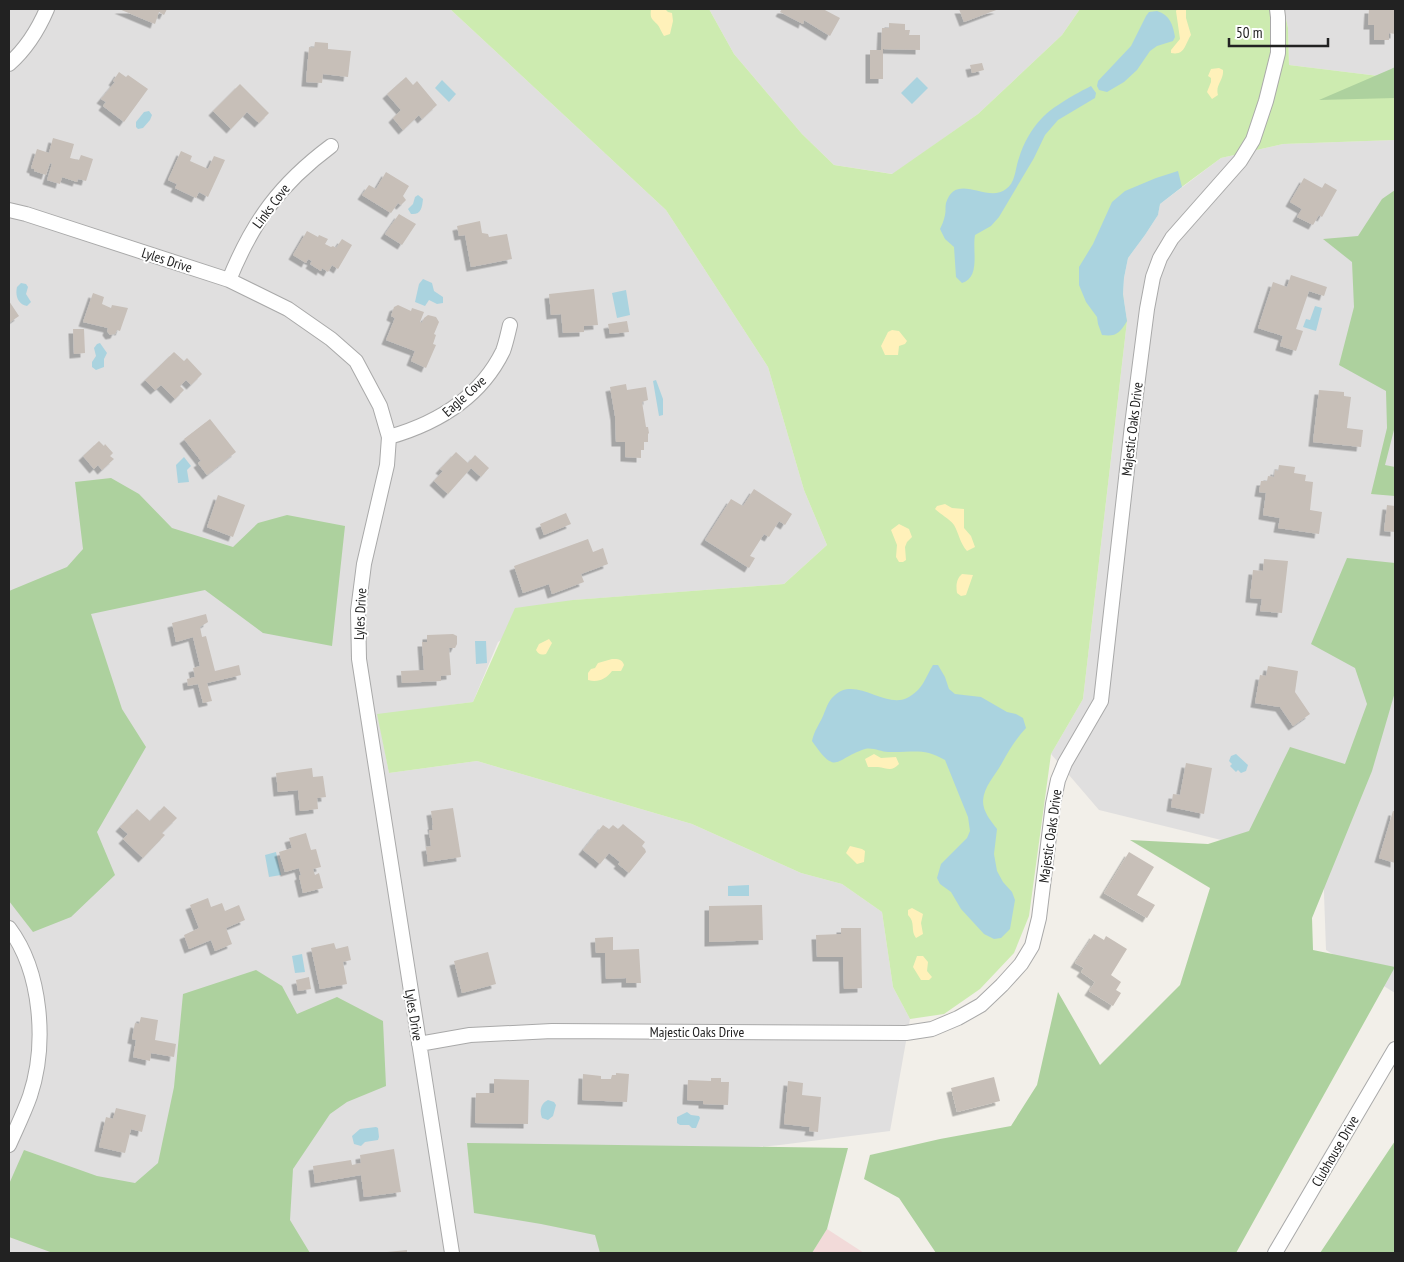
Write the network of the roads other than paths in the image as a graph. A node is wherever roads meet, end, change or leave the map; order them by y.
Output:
1 (47, 9) edge
2 (1277, 9) edge
3 (9, 64) edge
4 (331, 146) dead end
5 (9, 210) edge
6 (229, 280) junction
7 (510, 325) dead end
8 (389, 437) junction
9 (9, 928) edge
10 (419, 1044) junction
11 (1395, 1049) edge
12 (9, 1145) edge
13 (452, 1253) edge
14 (1275, 1253) edge

1 - 3 street
2 - 10 street, Majestic Oaks Drive
4 - 6 street, Links Cove
5 - 6 street, Lyles Drive
6 - 8 street, Lyles Drive
7 - 8 street, Eagle Cove
8 - 10 street, Lyles Drive
9 - 12 street
10 - 13 street, Lyles Drive
11 - 14 street, Clubhouse Drive

